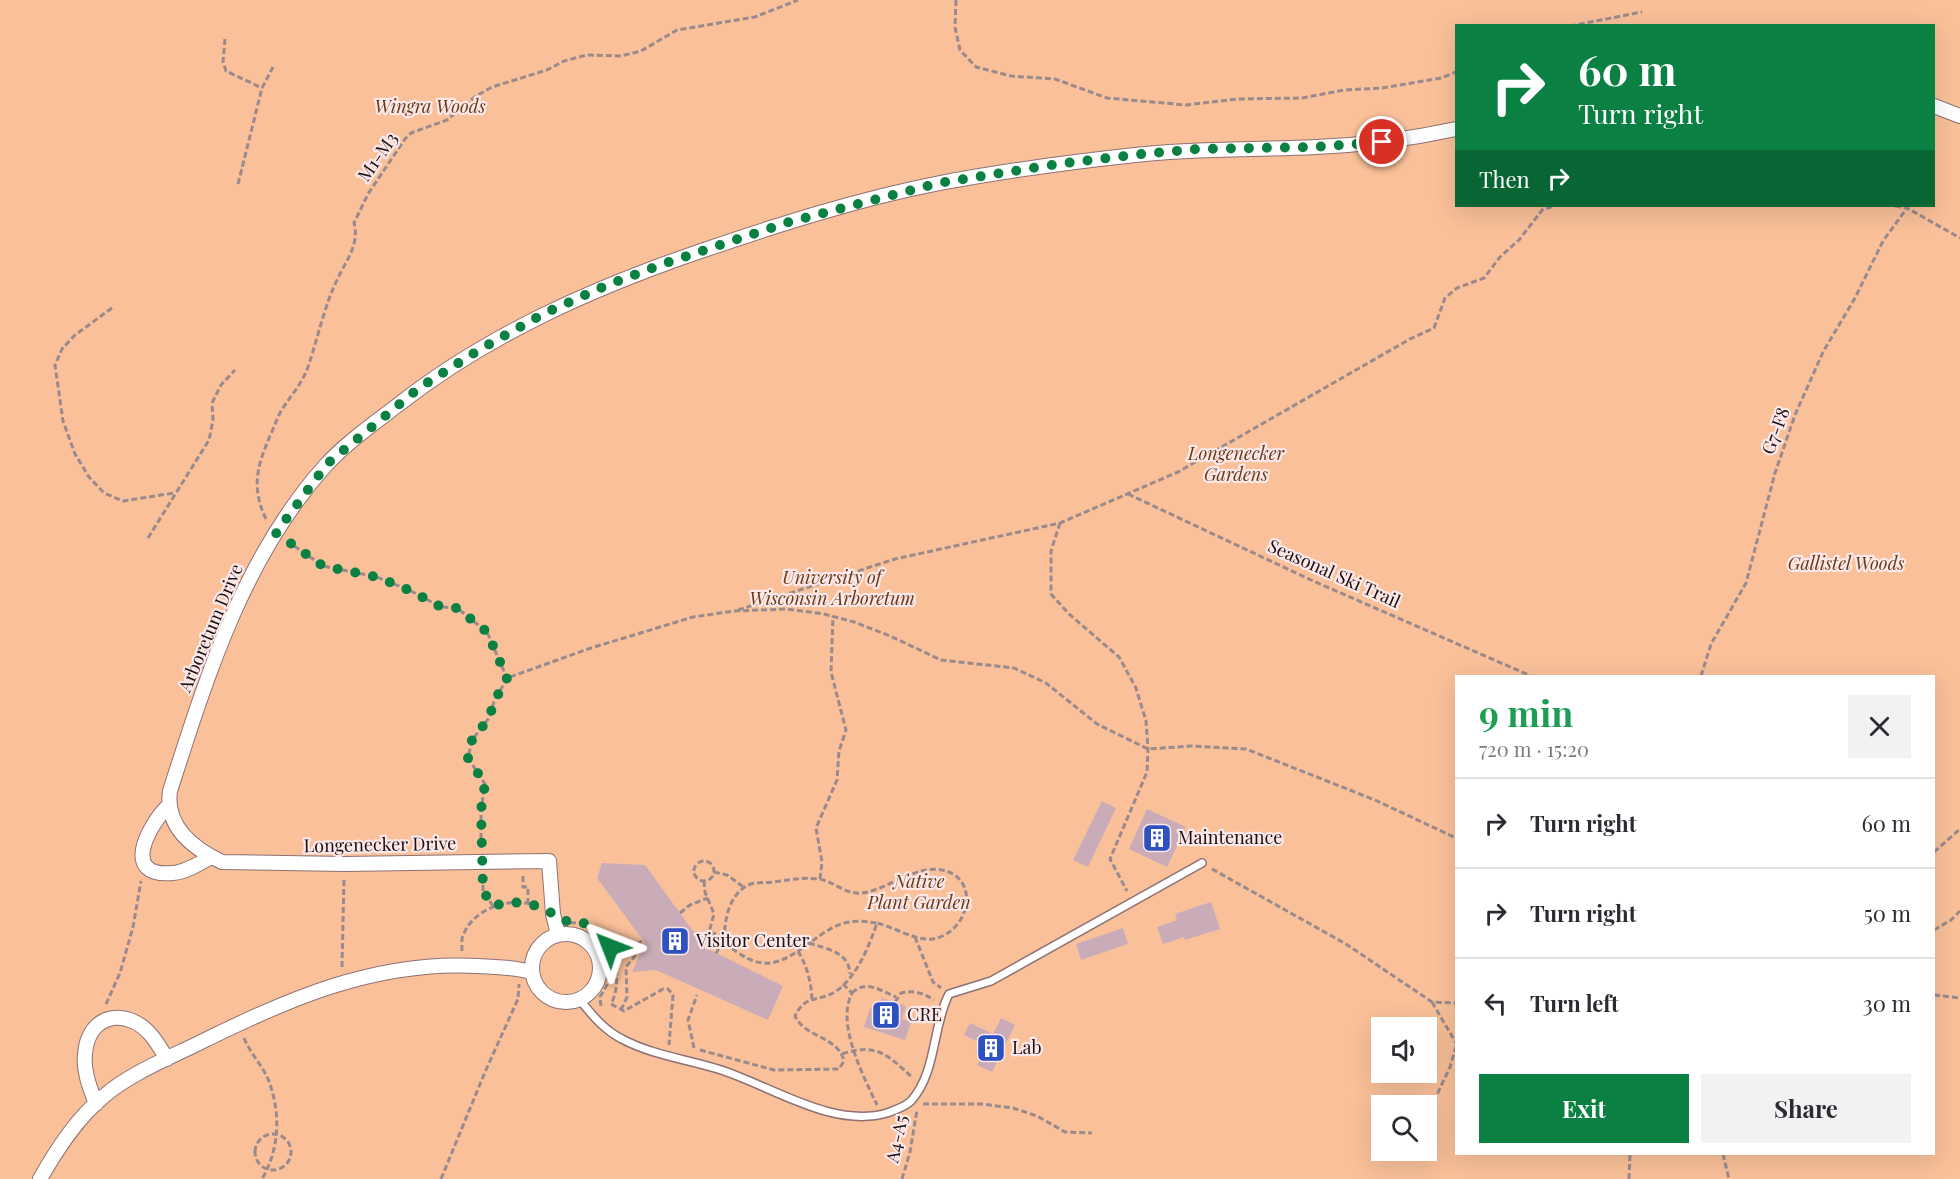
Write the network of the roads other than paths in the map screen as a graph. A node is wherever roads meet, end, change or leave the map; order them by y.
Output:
1 (1935, 106) edge
2 (1960, 116) edge
3 (1455, 129) edge
4 (168, 806) junction
5 (211, 857) junction
6 (1202, 863) road end
7 (558, 934) junction
8 (525, 970) junction
9 (579, 999) junction
10 (167, 1059) junction
11 (96, 1104) junction
12 (40, 1179) edge

1 - 2 street
3 - 4 street, Arboretum Drive
4 - 5 street
4 - 5 street
5 - 7 street, Longenecker Drive
6 - 9 lane
7 - 8 street
7 - 9 street
8 - 9 street
8 - 10 street
10 - 11 street
10 - 11 street
11 - 12 street

